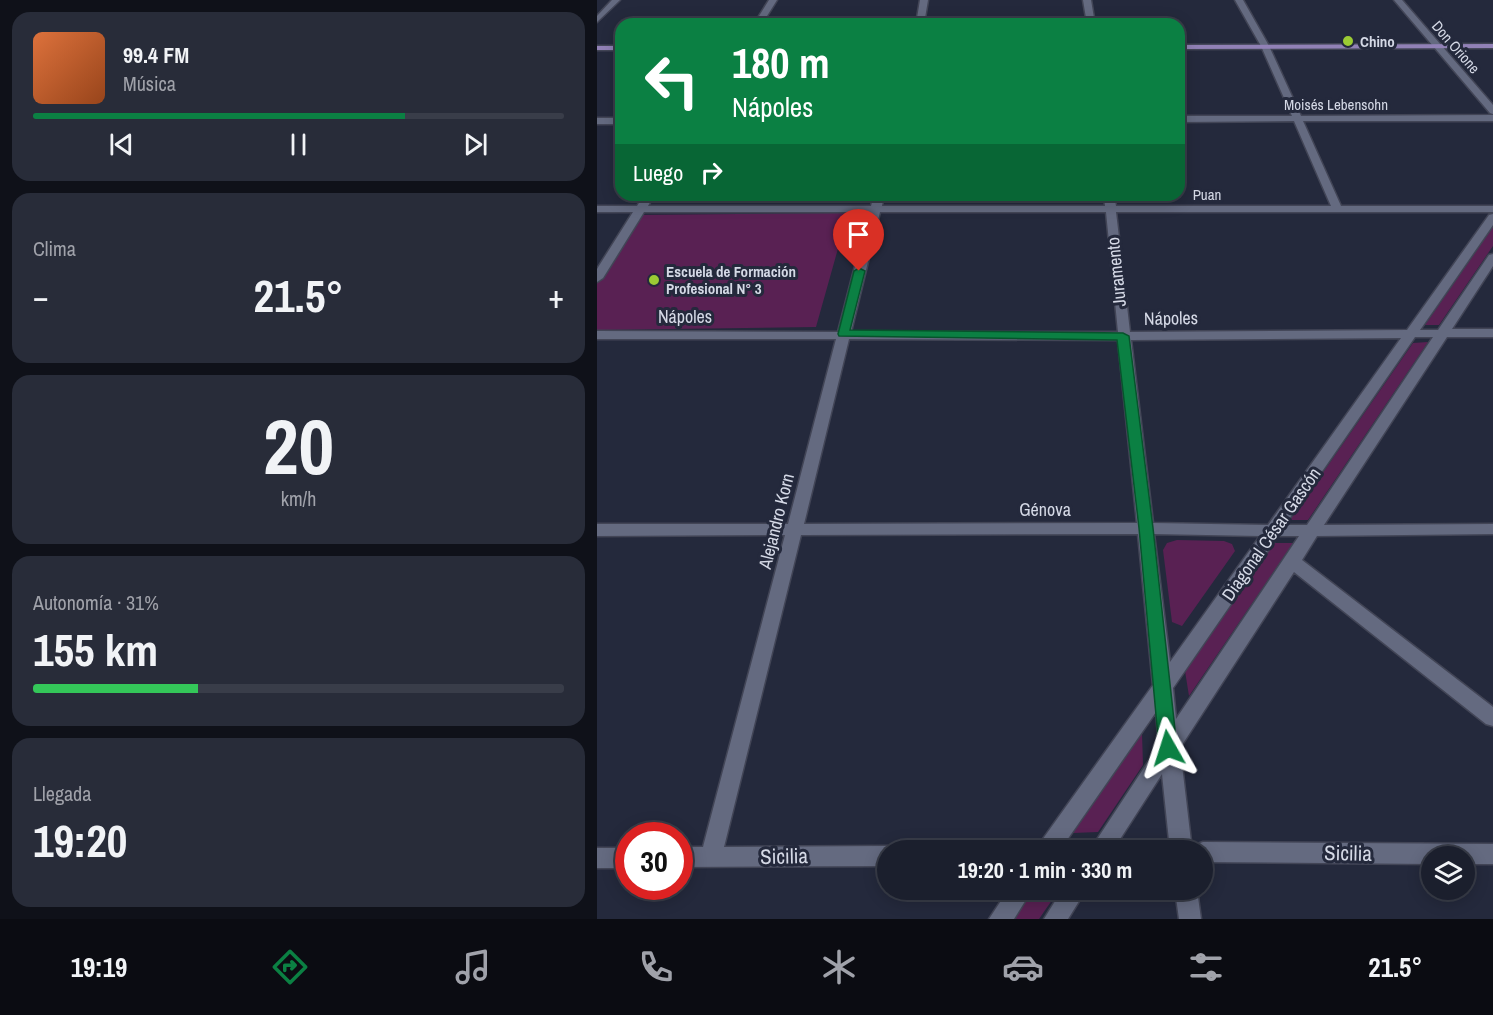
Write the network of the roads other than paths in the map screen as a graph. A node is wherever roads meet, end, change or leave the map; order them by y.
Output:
1 (616, 0) edge
2 (773, 0) edge
3 (924, 0) edge
4 (1087, 0) edge
5 (1239, 0) edge
6 (1398, 0) edge
7 (762, 18) edge
8 (921, 18) edge
9 (1090, 18) edge
10 (597, 20) edge
11 (1265, 46) junction
12 (1437, 46) junction
13 (1493, 46) edge
14 (1185, 47) edge
15 (597, 48) edge
16 (615, 48) edge
17 (1493, 111) edge
18 (1493, 118) edge
19 (1185, 119) edge
20 (1299, 119) junction
21 (615, 120) edge
22 (597, 121) edge
23 (645, 201) edge
24 (877, 202) edge
25 (1109, 202) edge
26 (597, 209) edge
27 (640, 209) junction
28 (1493, 209) edge
29 (1338, 210) junction
30 (1493, 217) edge
31 (1493, 257) edge
32 (597, 278) edge
33 (1493, 333) edge
34 (843, 334) junction
35 (1411, 334) junction
36 (1443, 334) junction
37 (597, 335) edge
38 (1123, 336) junction
39 (1146, 528) junction
40 (794, 529) junction
41 (1493, 529) edge
42 (597, 530) edge
43 (1273, 531) junction
44 (1311, 531) junction
45 (1292, 561) junction
46 (1162, 689) junction
47 (1493, 718) edge
48 (1168, 748) junction
49 (1055, 840) edge
50 (1108, 840) edge
51 (1180, 840) edge
52 (1213, 852) edge
53 (1493, 854) edge
54 (877, 855) edge
55 (693, 857) edge
56 (711, 857) junction
57 (597, 858) edge
58 (615, 858) edge
59 (1014, 900) edge
60 (1068, 900) edge
61 (1187, 900) edge
62 (1000, 919) edge
63 (1055, 919) edge
64 (1190, 919) edge

1 - 10 street
2 - 7 street
3 - 8 street
4 - 9 street
5 - 11 street
6 - 12 street, Don Orione
11 - 12 main road
11 - 14 main road
11 - 20 street
12 - 13 main road
12 - 17 street, Don Orione
15 - 16 main road
18 - 20 street, Moisés Lebensohn
19 - 20 street, Moisés Lebensohn
20 - 29 street
21 - 22 street
23 - 27 street
24 - 25 street, Puan
24 - 27 street, Puan
24 - 34 street, Alejandro Korn
25 - 29 street, Puan
25 - 38 street, Juramento
26 - 27 street, Puan
27 - 32 street
28 - 29 street, Puan
30 - 35 street, Diagonal César Gascón
31 - 36 street, Diagonal César Gascón
33 - 36 street, Nápoles
34 - 37 street, Nápoles
34 - 38 street, Nápoles
34 - 40 street, Alejandro Korn
35 - 36 street, Nápoles
35 - 38 street, Nápoles
35 - 43 street, Diagonal César Gascón
36 - 44 street, Diagonal César Gascón
38 - 39 street, Juramento
39 - 40 street, Génova
39 - 43 street, Génova
39 - 46 street, Juramento
40 - 42 street, Génova
40 - 56 street, Alejandro Korn
41 - 44 street, Génova
43 - 44 street, Génova
43 - 46 street, Diagonal César Gascón
44 - 45 street, Diagonal César Gascón
45 - 47 street
45 - 48 street, Diagonal César Gascón
46 - 48 street, Juramento
46 - 49 street, Diagonal César Gascón
48 - 50 street, Diagonal César Gascón
48 - 51 street, Juramento
52 - 53 street, Sicilia
54 - 56 street, Sicilia
55 - 56 street, Sicilia
57 - 58 street
59 - 62 street
60 - 63 street
61 - 64 street

